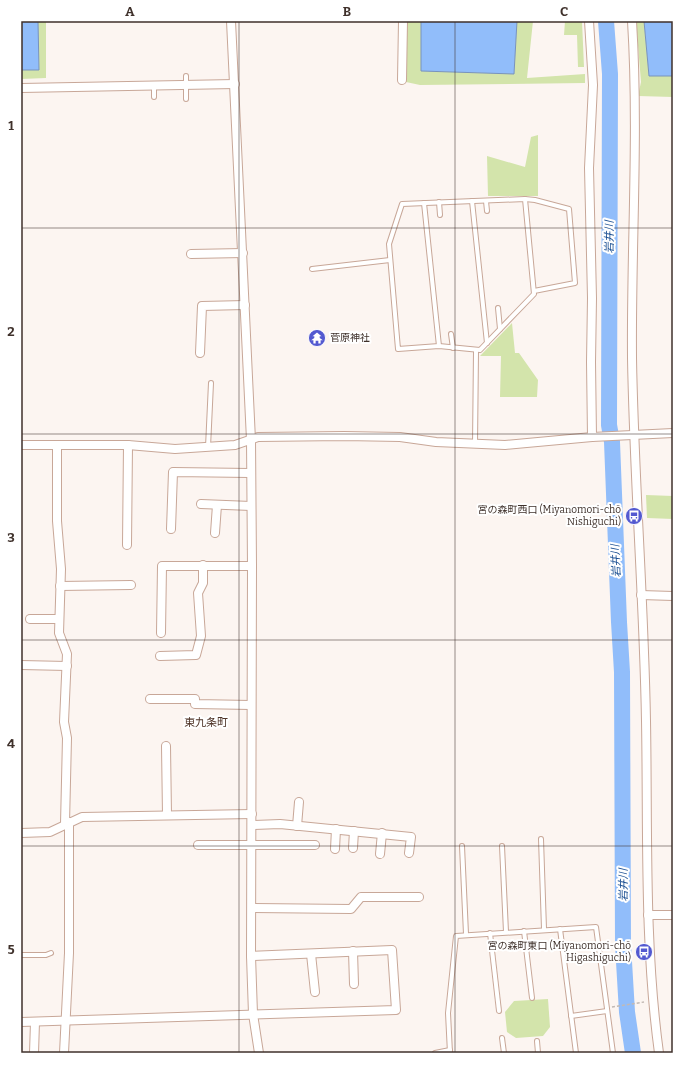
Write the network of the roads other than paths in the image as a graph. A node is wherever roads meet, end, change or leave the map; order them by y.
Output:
1 (231, 21) edge
2 (403, 21) edge
3 (589, 21) edge
4 (632, 21) edge
5 (186, 76) dead end
6 (402, 80) dead end
7 (186, 84) junction
8 (235, 84) junction
9 (154, 85) junction
10 (21, 88) edge
11 (154, 97) dead end
12 (186, 99) dead end
13 (525, 199) junction
14 (472, 201) junction
15 (486, 201) junction
16 (439, 202) junction
17 (424, 203) junction
18 (487, 211) dead end
19 (440, 215) dead end
20 (242, 253) junction
21 (192, 254) dead end
22 (390, 260) junction
23 (312, 269) dead end
24 (534, 291) junction
25 (245, 305) junction
26 (498, 308) dead end
27 (500, 329) junction
28 (451, 334) dead end
29 (487, 343) junction
30 (439, 346) junction
31 (453, 348) junction
32 (476, 351) junction
33 (200, 353) dead end
34 (211, 383) dead end
35 (673, 433) edge
36 (632, 435) junction
37 (595, 437) junction
38 (251, 440) junction
39 (21, 445) edge
40 (56, 445) junction
41 (128, 445) junction
42 (475, 445) junction
43 (208, 447) junction
44 (250, 473) junction
45 (201, 504) dead end
46 (216, 505) junction
47 (251, 506) junction
48 (171, 529) dead end
49 (215, 533) dead end
50 (127, 545) dead end
51 (204, 566) junction
52 (252, 566) junction
53 (131, 585) dead end
54 (60, 586) junction
55 (642, 595) junction
56 (673, 596) edge
57 (30, 619) dead end
58 (59, 619) junction
59 (161, 633) dead end
60 (160, 656) dead end
61 (21, 664) edge
62 (67, 666) junction
63 (150, 699) dead end
64 (251, 705) junction
65 (166, 746) dead end
66 (299, 802) dead end
67 (252, 814) junction
68 (166, 815) junction
69 (67, 823) junction
70 (252, 825) junction
71 (297, 826) junction
72 (336, 829) junction
73 (354, 831) junction
74 (21, 833) edge
75 (382, 833) junction
76 (541, 839) dead end
77 (252, 844) junction
78 (198, 845) dead end
79 (315, 845) dead end
80 (462, 846) dead end
81 (502, 846) dead end
82 (353, 848) dead end
83 (335, 849) dead end
84 (409, 853) dead end
85 (380, 854) dead end
86 (419, 897) dead end
87 (252, 908) junction
88 (648, 915) junction
89 (673, 915) edge
90 (544, 929) junction
91 (560, 929) junction
92 (524, 931) junction
93 (506, 932) junction
94 (490, 933) junction
95 (466, 934) junction
96 (353, 951) junction
97 (51, 953) dead end
98 (311, 954) junction
99 (21, 955) edge
100 (251, 956) junction
101 (354, 984) dead end
102 (315, 992) dead end
103 (532, 998) dead end
104 (499, 1011) dead end
105 (607, 1011) junction
106 (253, 1014) junction
107 (571, 1016) junction
108 (65, 1021) junction
109 (21, 1022) edge
110 (35, 1022) junction
111 (502, 1038) dead end
112 (537, 1041) dead end
113 (450, 1052) edge
114 (34, 1053) edge
115 (64, 1053) edge
116 (259, 1053) edge
117 (436, 1053) edge
118 (504, 1053) edge
119 (538, 1053) edge
120 (576, 1053) edge
121 (613, 1053) edge
122 (659, 1053) edge

1 - 8 street
2 - 6 street
3 - 37 street
4 - 36 street
5 - 7 lane
7 - 8 street
7 - 9 street
7 - 12 lane
8 - 20 street
9 - 10 street
9 - 11 lane
13 - 15 lane
13 - 24 lane
13 - 24 lane
14 - 15 lane
14 - 16 lane
14 - 29 lane
15 - 18 lane
16 - 17 lane
16 - 19 lane
17 - 22 lane
17 - 30 lane
20 - 21 street
20 - 25 street
22 - 23 lane
22 - 30 lane
24 - 27 lane
25 - 33 street
25 - 38 street
26 - 27 lane
27 - 29 lane
28 - 31 lane
29 - 32 lane
30 - 31 lane
31 - 32 lane
32 - 42 lane
34 - 43 lane
35 - 36 street
36 - 37 street
36 - 55 street
37 - 42 street
38 - 42 street
38 - 43 street
38 - 44 street
39 - 40 street
40 - 41 street
40 - 54 street
41 - 43 street
41 - 50 street
44 - 47 street
44 - 48 street
45 - 46 street
46 - 47 street
46 - 49 street
47 - 52 street
51 - 52 street
51 - 59 street
51 - 60 street
52 - 64 street
53 - 54 street
54 - 58 street
55 - 56 street
55 - 88 street
57 - 58 street
58 - 62 street
61 - 62 street
62 - 69 street
63 - 64 street
64 - 67 street
65 - 68 street
66 - 71 street
67 - 68 street
67 - 70 street
68 - 69 street
69 - 74 street
69 - 108 street
70 - 71 street
70 - 77 street
71 - 72 street
72 - 73 street
72 - 83 street
73 - 75 street
73 - 82 street
75 - 84 street
75 - 85 street
76 - 90 lane
77 - 78 street
77 - 79 street
77 - 87 street
80 - 95 lane
81 - 93 lane
86 - 87 street
87 - 100 street
88 - 89 street
88 - 122 street
90 - 91 lane
90 - 92 lane
91 - 105 lane
91 - 107 lane
92 - 93 lane
92 - 103 lane
93 - 94 lane
94 - 95 lane
94 - 104 lane
95 - 113 lane
96 - 98 street
96 - 101 street
96 - 106 street
97 - 99 lane
98 - 100 street
98 - 102 street
100 - 106 street
105 - 107 lane
105 - 121 lane
106 - 108 street
106 - 116 street
107 - 120 lane
108 - 110 street
108 - 115 street
109 - 110 street
110 - 114 street
111 - 118 lane
112 - 119 lane
113 - 117 lane

